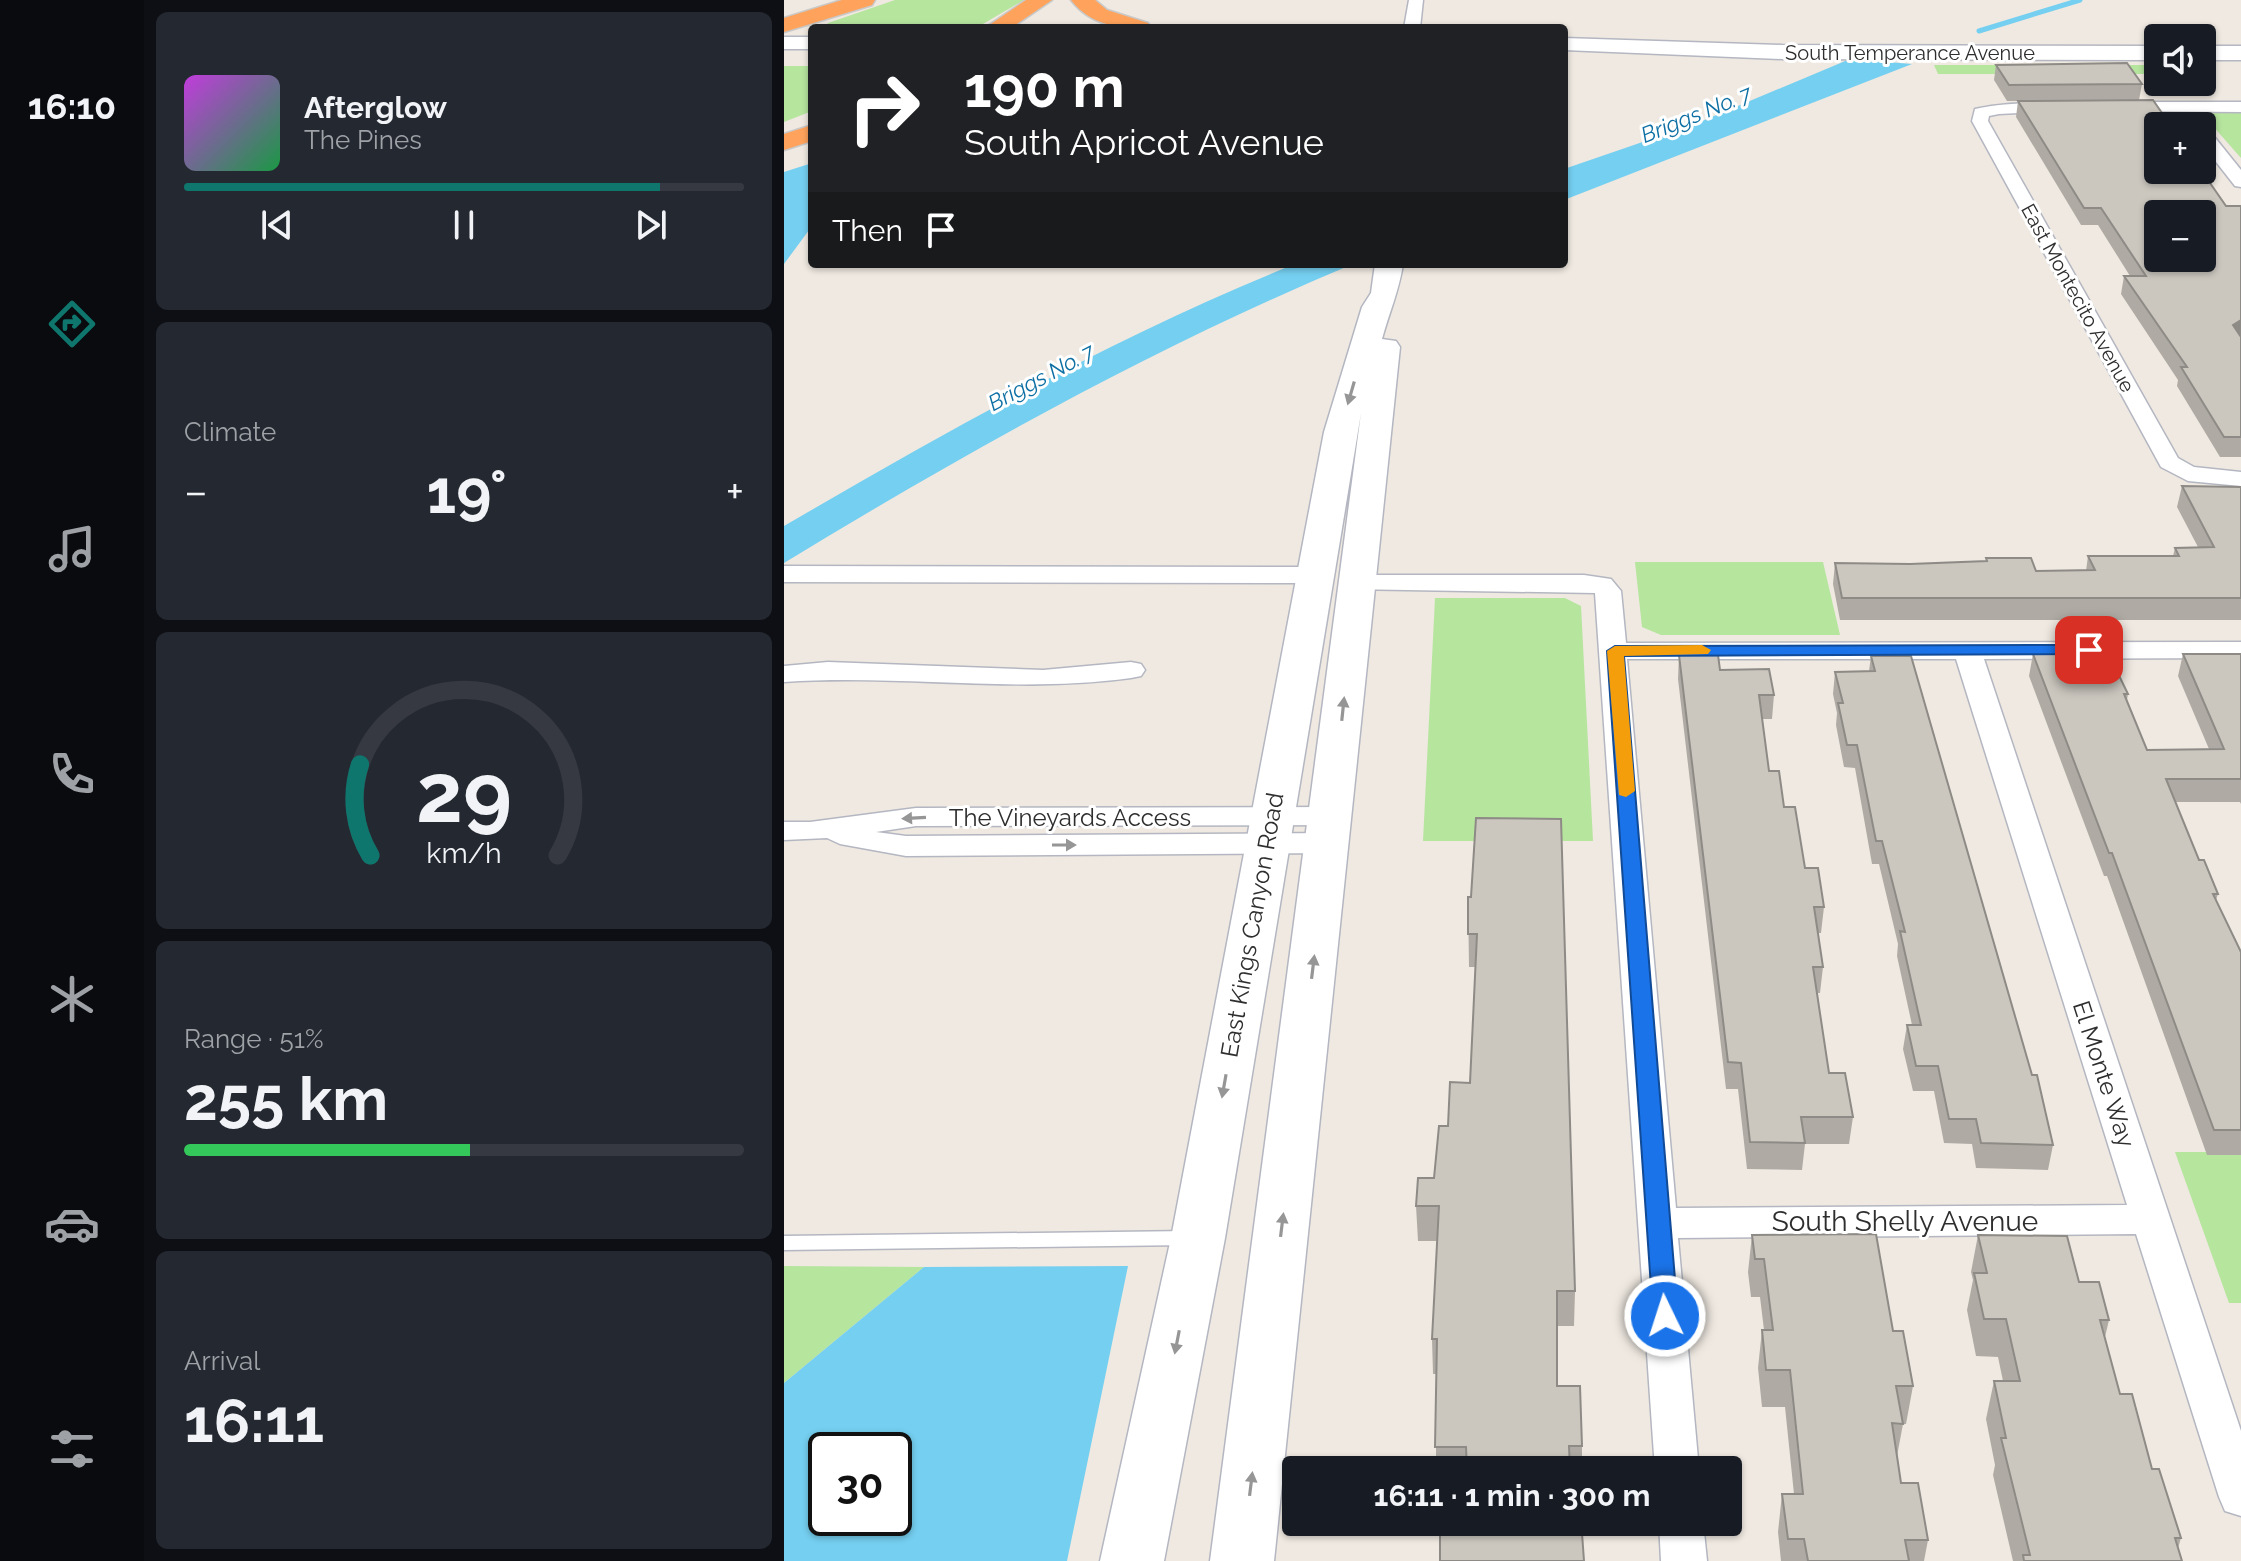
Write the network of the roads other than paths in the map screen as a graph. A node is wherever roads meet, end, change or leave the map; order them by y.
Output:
1 (864, 0) edge
2 (1041, 0) edge
3 (1082, 0) edge
4 (1416, 0) edge
5 (784, 4) edge
6 (803, 8) edge
7 (1002, 24) edge
8 (1127, 24) edge
9 (1413, 24) edge
10 (784, 25) edge
11 (784, 40) edge
12 (808, 42) edge
13 (1568, 44) edge
14 (1662, 50) junction
15 (784, 53) edge
16 (808, 53) edge
17 (1568, 53) edge
18 (2144, 53) edge
19 (2216, 53) edge
20 (2241, 53) edge
21 (2077, 107) edge
22 (2107, 107) edge
23 (2181, 107) junction
24 (2241, 107) edge
25 (2185, 112) edge
26 (808, 134) edge
27 (784, 142) edge
28 (2216, 151) edge
29 (2241, 182) edge
30 (1387, 279) edge
31 (2241, 479) edge
32 (784, 574) edge
33 (1337, 579) junction
34 (1967, 650) junction
35 (2241, 650) edge
36 (1615, 651) junction
37 (1131, 670) dead end
38 (784, 674) edge
39 (1270, 830) junction
40 (1330, 830) junction
41 (797, 831) edge
42 (2151, 1219) junction
43 (1658, 1223) junction
44 (1198, 1238) junction
45 (784, 1243) edge
46 (1676, 1456) edge
47 (2241, 1497) edge
48 (1682, 1536) edge
49 (1132, 1561) edge
50 (1242, 1561) edge
51 (1684, 1561) edge

1 - 6 highway
2 - 7 highway
3 - 8 highway
4 - 9 street
5 - 6 highway
6 - 10 highway
11 - 12 highway
13 - 14 main road, South Temperance Avenue
14 - 17 main road, South Temperance Avenue
14 - 18 main road, South Temperance Avenue
15 - 16 main road
19 - 20 main road
21 - 31 street, East Montecito Avenue
22 - 23 street
23 - 24 street
23 - 25 street
26 - 27 highway
28 - 29 street
30 - 33 main road, East Kings Canyon Road
30 -> 33 main road, East Kings Canyon Road
32 - 33 street
33 - 36 street
33 - 39 main road, East Kings Canyon Road
40 -> 33 main road, East Kings Canyon Road
34 - 35 street
34 - 36 street
34 - 42 street, El Monte Way
36 - 43 street
37 - 38 street
39 - 40 street, The Vineyards Access
39 - 41 street, The Vineyards Access
39 -> 44 main road, East Kings Canyon Road
50 -> 40 main road, East Kings Canyon Road
42 - 43 street, South Shelly Avenue
42 - 47 street, El Monte Way
43 - 46 street
44 - 45 lane
44 -> 49 main road, East Kings Canyon Road
48 - 51 street

